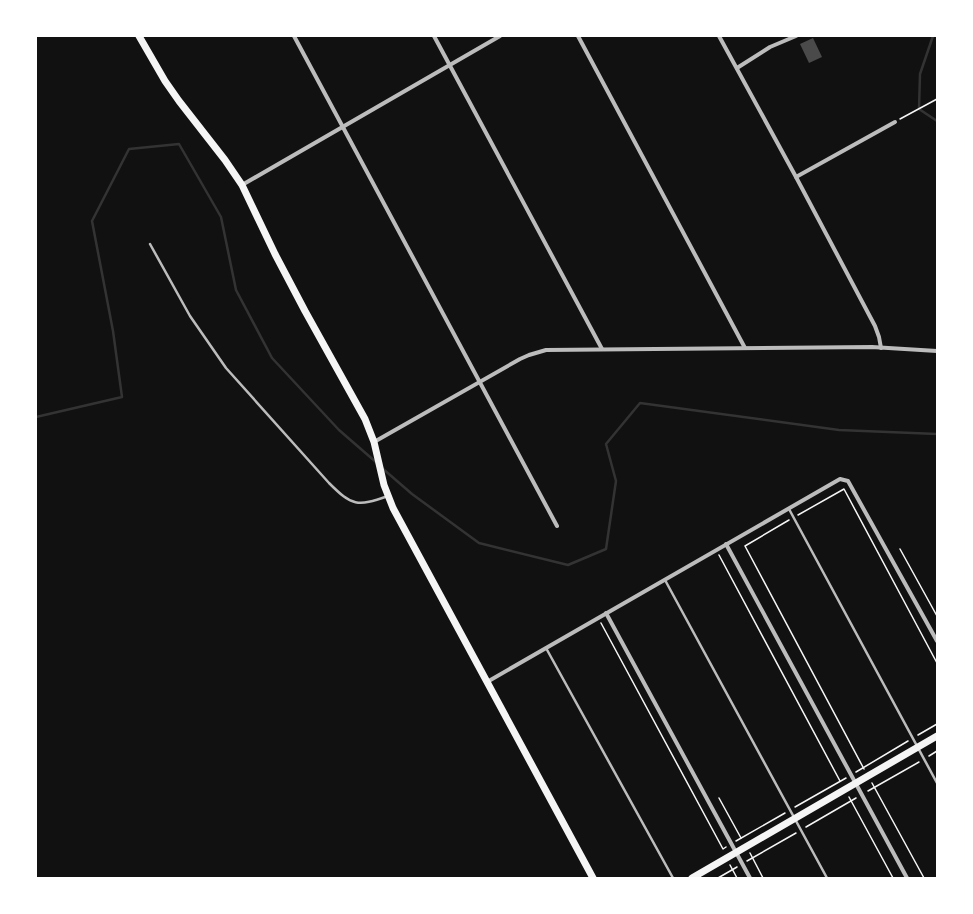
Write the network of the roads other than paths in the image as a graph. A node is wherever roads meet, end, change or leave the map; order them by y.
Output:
1 (139, 36) edge
2 (294, 36) edge
3 (434, 36) edge
4 (500, 36) edge
5 (578, 36) edge
6 (720, 36) edge
7 (796, 36) edge
8 (450, 65) junction
9 (737, 68) junction
10 (895, 122) road end
11 (342, 127) junction
12 (796, 177) junction
13 (242, 185) junction
14 (150, 244) dead end
15 (745, 348) junction
16 (881, 348) junction
17 (602, 349) junction
18 (937, 351) edge
19 (480, 382) junction
20 (374, 442) junction
21 (388, 496) junction
22 (788, 508) junction
23 (557, 526) dead end
24 (726, 544) junction
25 (665, 579) junction
26 (606, 613) junction
27 (937, 641) edge
28 (546, 648) junction
29 (487, 682) junction
30 (937, 736) edge
31 (918, 747) junction
32 (937, 783) edge
33 (855, 784) junction
34 (796, 818) junction
35 (736, 852) junction
36 (593, 878) edge
37 (673, 878) edge
38 (692, 878) edge
39 (750, 878) edge
40 (827, 878) edge
41 (907, 878) edge

1 - 13 main road
2 - 11 street
3 - 8 street
4 - 8 street
5 - 15 street
6 - 9 street
7 - 9 street
8 - 11 street
8 - 17 street
9 - 12 street
10 - 12 street
11 - 13 street
11 - 19 street
12 - 16 street
13 - 20 main road
14 - 21 lane
15 - 16 street
15 - 17 street
16 - 18 street
17 - 19 street
19 - 20 street
19 - 23 street
20 - 21 main road
21 - 29 main road
22 - 24 street
22 - 27 street
22 - 31 lane
24 - 25 street
24 - 33 street
25 - 26 street
25 - 34 lane
26 - 28 street
26 - 35 street
28 - 29 street
28 - 37 lane
29 - 36 main road
30 - 31 main road
31 - 32 lane
31 - 33 main road
33 - 34 main road
33 - 41 street
34 - 35 main road
34 - 40 lane
35 - 38 main road
35 - 39 street

